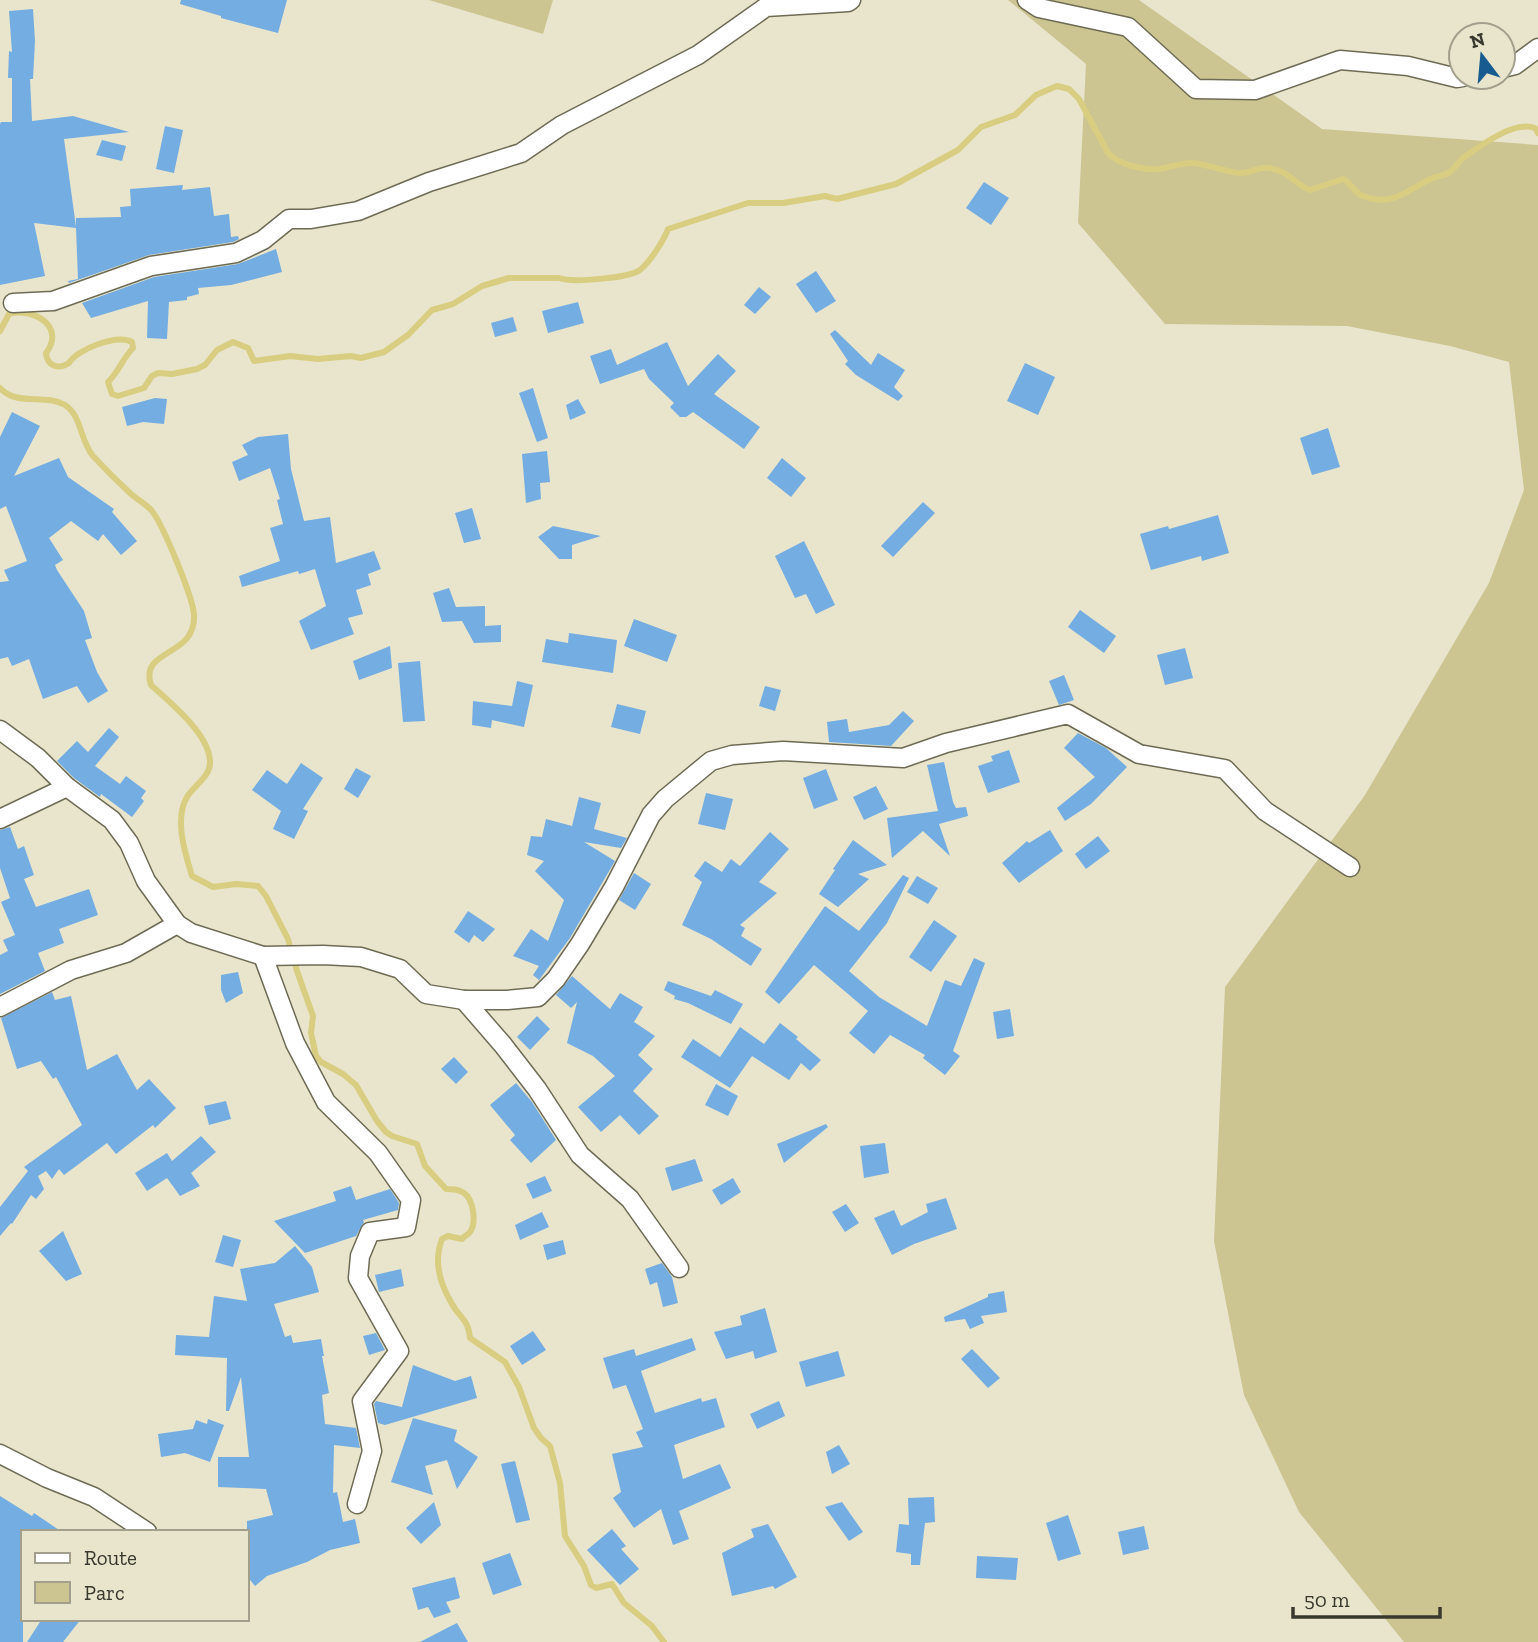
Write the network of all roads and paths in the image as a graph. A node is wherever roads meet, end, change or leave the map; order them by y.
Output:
1 (851, 0) edge
2 (1027, 0) edge
3 (1538, 48) edge
4 (1517, 64) edge
5 (1447, 76) edge
6 (13, 303) dead end
7 (0, 730) edge
8 (67, 787) junction
9 (0, 819) edge
10 (1350, 867) dead end
11 (177, 924) junction
12 (269, 956) junction
13 (464, 1000) junction
14 (0, 1007) edge
15 (679, 1268) dead end
16 (0, 1454) edge
17 (357, 1504) dead end
18 (143, 1530) edge

1 - 6 street
2 - 5 street
3 - 4 street
7 - 8 street
8 - 9 street
8 - 11 street
10 - 13 street
11 - 12 street
11 - 14 street
12 - 13 street
12 - 17 street
13 - 15 street
16 - 18 street

